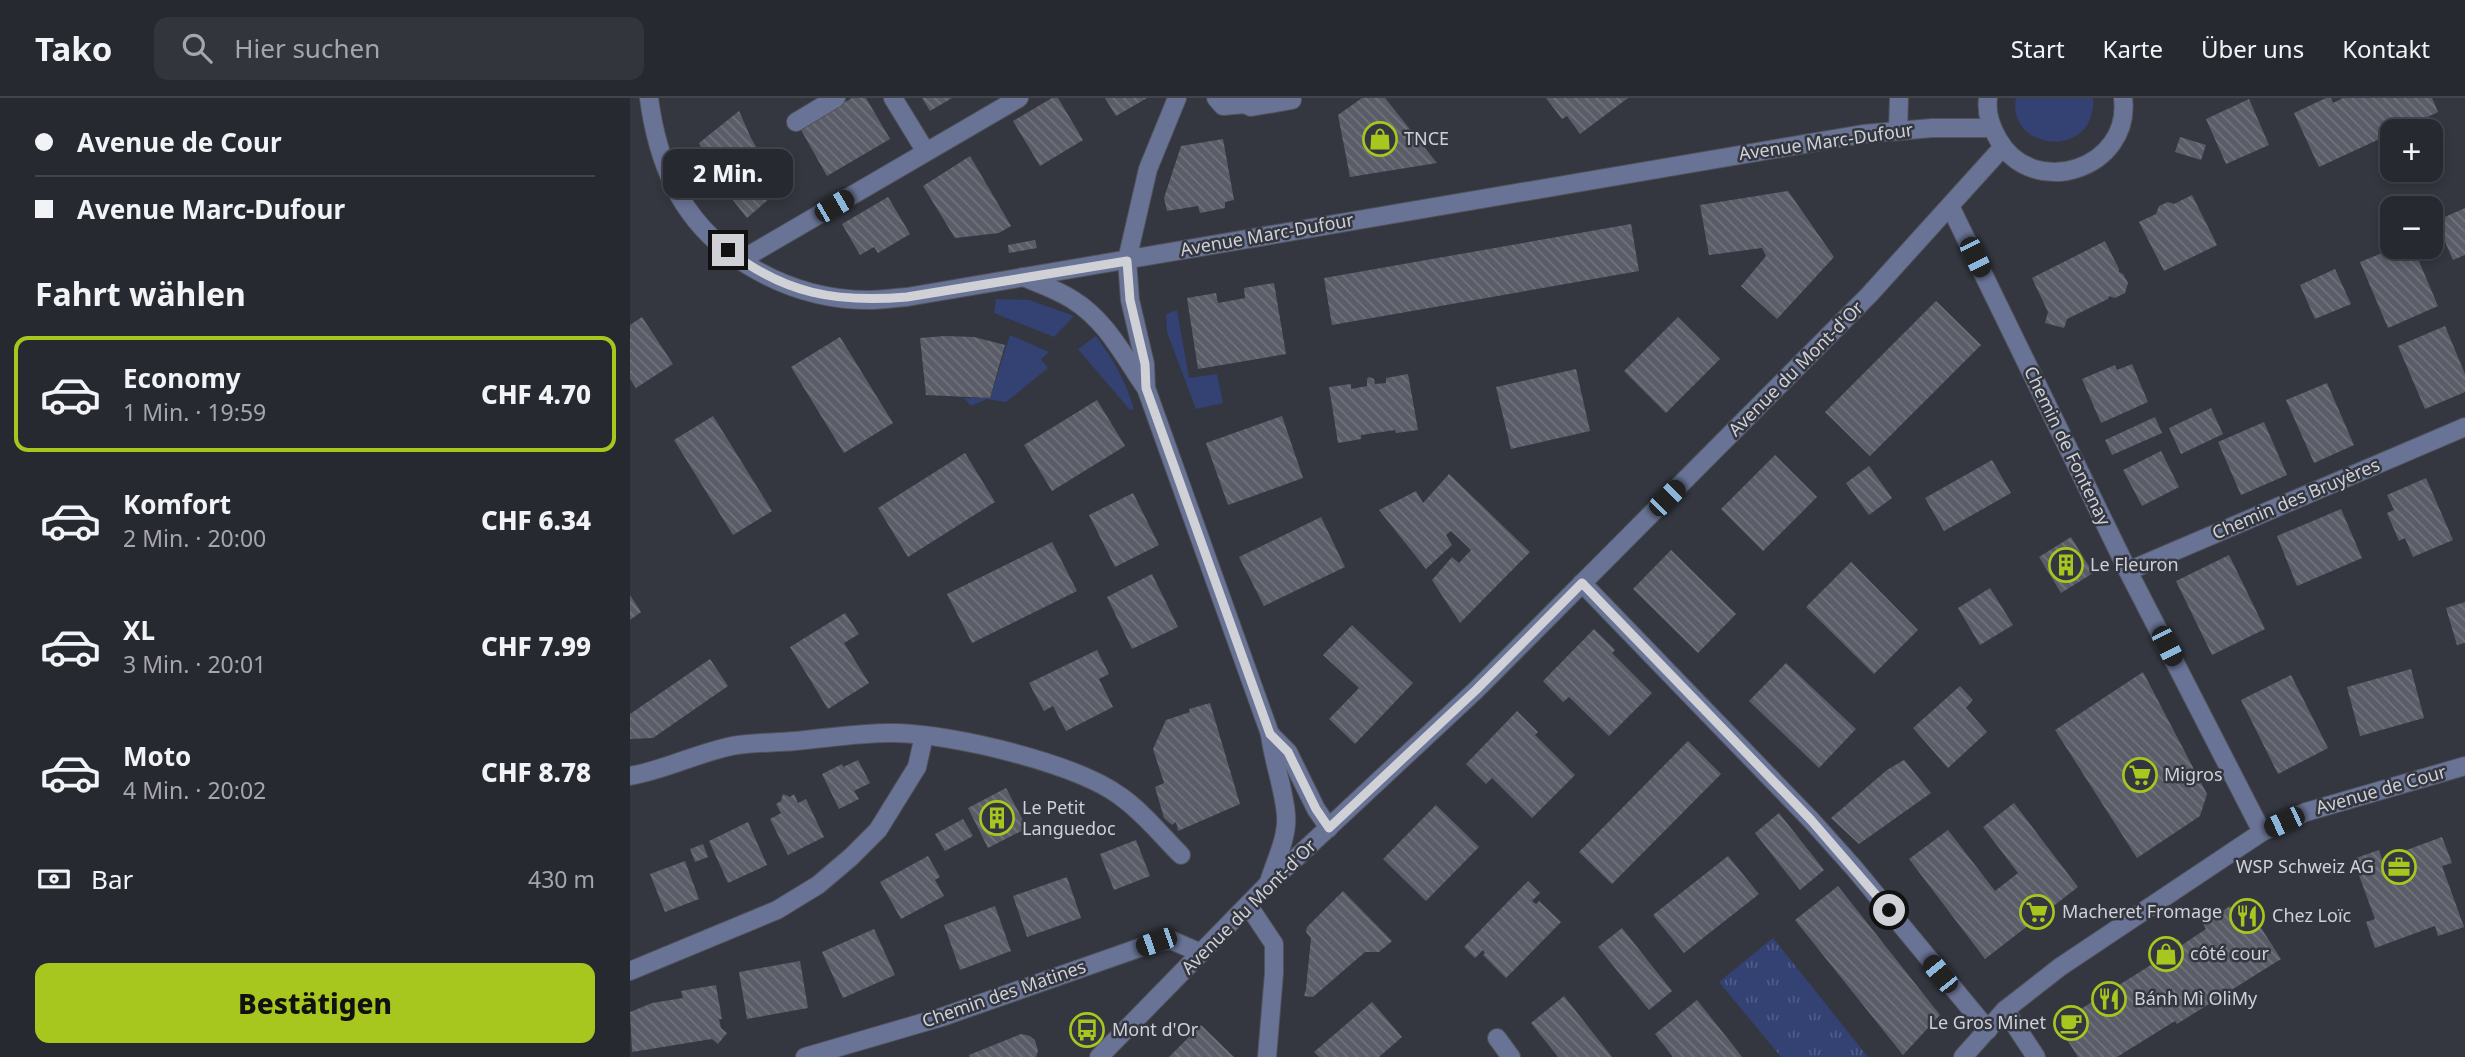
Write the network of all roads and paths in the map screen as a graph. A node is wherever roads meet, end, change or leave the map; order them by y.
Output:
1 (649, 98) edge
2 (836, 98) edge
3 (893, 98) edge
4 (1019, 98) edge
5 (1177, 98) edge
6 (1216, 98) edge
7 (1899, 98) edge
8 (1988, 98) edge
9 (2123, 98) edge
10 (1292, 100) dead end
11 (796, 122) dead end
12 (1991, 128) junction
13 (1898, 130) junction
14 (2003, 148) junction
15 (926, 152) junction
16 (1951, 208) junction
17 (741, 260) junction
18 (1127, 261) junction
19 (1023, 277) junction
20 (1146, 388) junction
21 (2465, 427) edge
22 (2128, 570) junction
23 (1582, 583) junction
24 (1270, 734) junction
25 (924, 736) junction
26 (2465, 766) edge
27 (630, 776) edge
28 (1329, 828) junction
29 (2262, 832) junction
30 (1181, 855) dead end
31 (1267, 885) junction
32 (1248, 905) junction
33 (1201, 953) junction
34 (630, 971) edge
35 (2006, 1010) junction
36 (1987, 1030) junction
37 (1497, 1038) dead end
38 (805, 1057) edge
39 (1099, 1057) edge
40 (1267, 1057) edge
41 (1511, 1057) edge
42 (1962, 1057) edge
43 (2036, 1057) edge

1 - 17 street, Avenue Marc-Dufour
2 - 11 street
3 - 15 street
4 - 15 street
5 - 18 street
6 - 10 street
7 - 13 street
8 - 12 street
9 - 14 street
12 - 13 street, Avenue Marc-Dufour
12 - 14 street
13 - 18 street, Avenue Marc-Dufour
14 - 16 street, Avenue du Mont-d'Or
15 - 17 street
16 - 22 street, Chemin de Fontenay
16 - 23 street, Avenue du Mont-d'Or
17 - 19 street, Avenue Marc-Dufour
18 - 19 street, Avenue Marc-Dufour
18 - 20 street
19 - 20 street
20 - 24 street
21 - 22 street, Chemin des Bruyères
22 - 29 street, Chemin de Fontenay
23 - 28 street, Avenue du Mont-d'Or
23 - 36 street
24 - 28 street
24 - 31 street
25 - 27 street
25 - 30 street
25 - 34 street
26 - 29 street, Avenue de Cour
28 - 31 street, Avenue du Mont-d'Or
29 - 35 street, Avenue de Cour
31 - 32 street, Avenue du Mont-d'Or
32 - 33 street, Avenue du Mont-d'Or
32 - 40 street
33 - 38 street, Chemin des Matines
33 - 39 street, Avenue du Mont-d'Or
35 - 36 street, Avenue de Cour
35 - 43 street
36 - 42 street, Avenue de Cour
37 - 41 street

